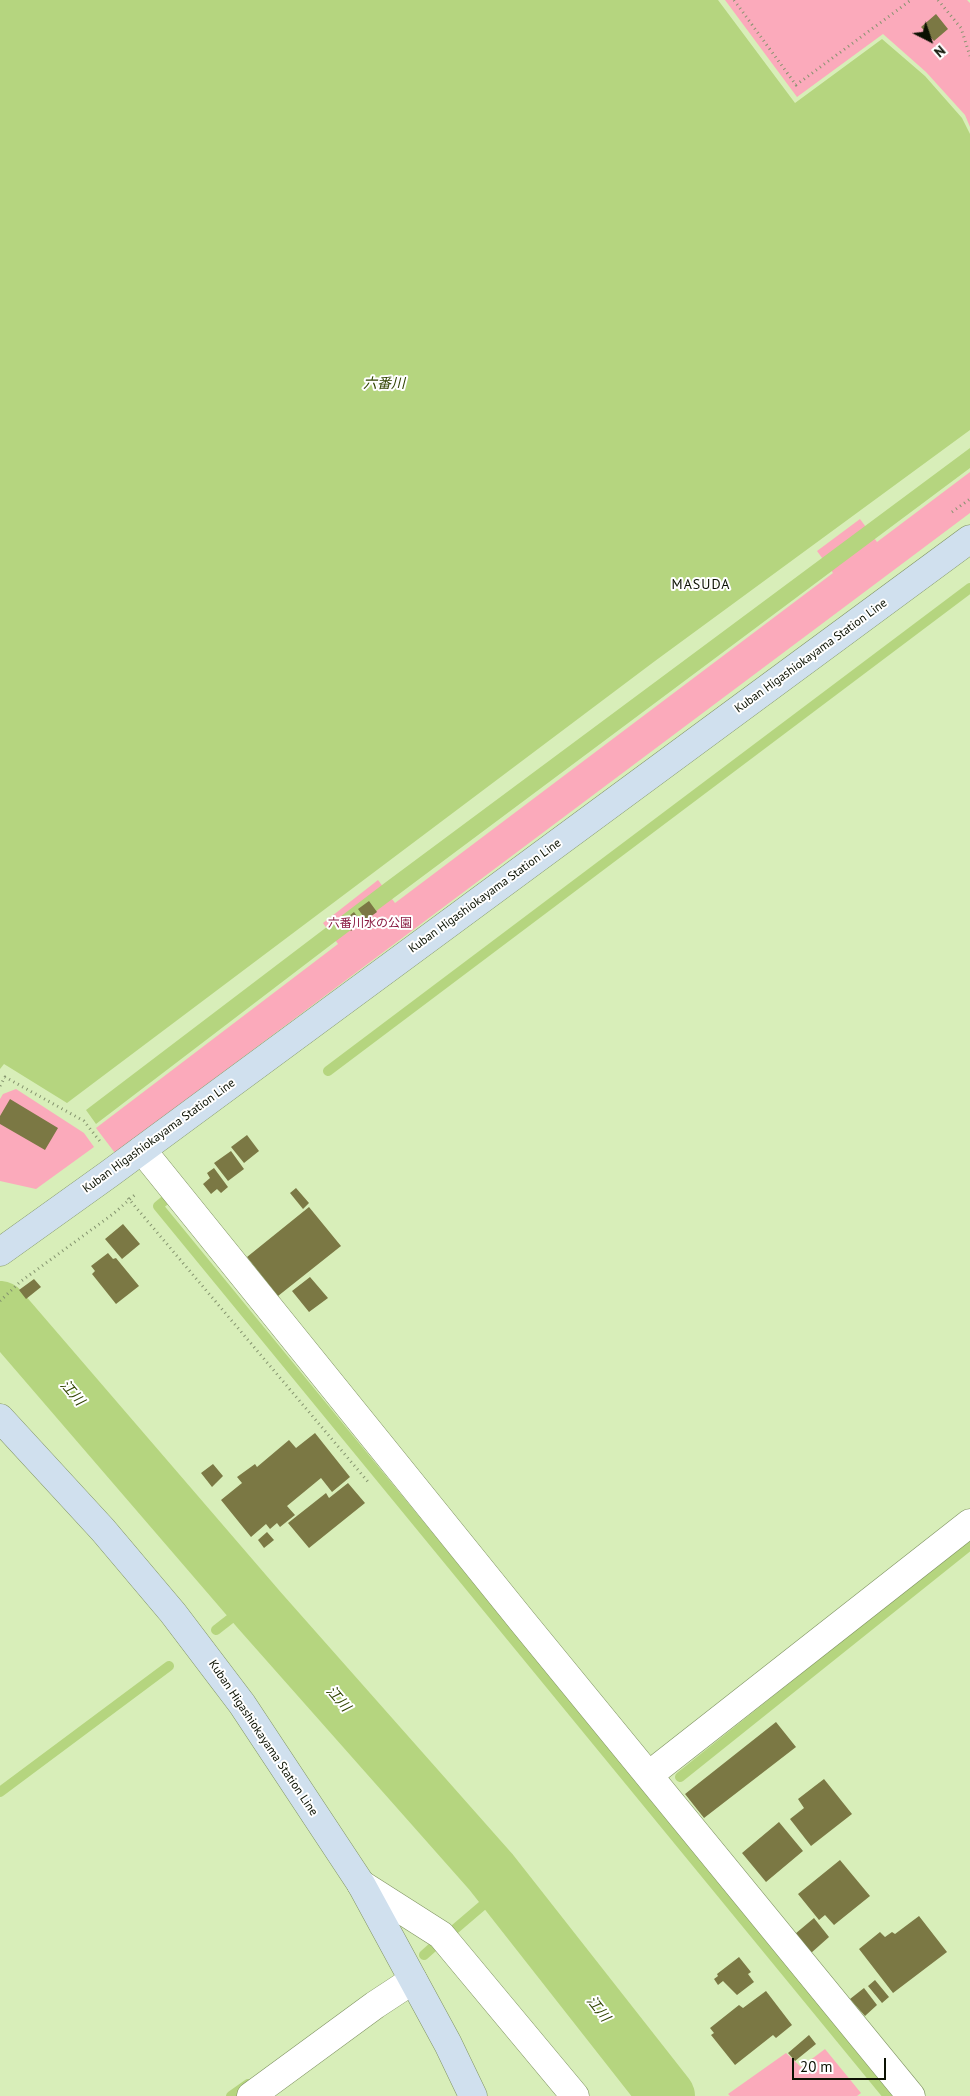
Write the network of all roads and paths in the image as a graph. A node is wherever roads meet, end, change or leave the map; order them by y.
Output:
1 (734, 0) edge
2 (911, 0) edge
3 (938, 0) edge
4 (970, 56) edge
5 (970, 539) edge
6 (0, 1086) edge
7 (142, 1150) junction
8 (120, 1166) junction
9 (159, 1172) junction
10 (0, 1252) edge
11 (0, 1301) edge
12 (0, 1418) edge
13 (970, 1523) edge
14 (649, 1775) junction
15 (361, 1884) junction
16 (413, 1980) junction
17 (251, 2096) edge
18 (473, 2096) edge
19 (575, 2096) edge
20 (911, 2096) edge

1 - 2 path
3 - 4 path
5 - 7 main road, Kuban Higashiokayama Station Line
6 - 8 path
7 - 8 main road, Kuban Higashiokayama Station Line
7 - 9 street
8 - 10 main road, Kuban Higashiokayama Station Line
9 - 11 path
9 - 14 street
12 - 15 main road, Kuban Higashiokayama Station Line
13 - 14 street
14 - 20 street
15 - 16 main road, Kuban Higashiokayama Station Line
15 - 19 street
16 - 17 street
16 - 18 main road, Kuban Higashiokayama Station Line

